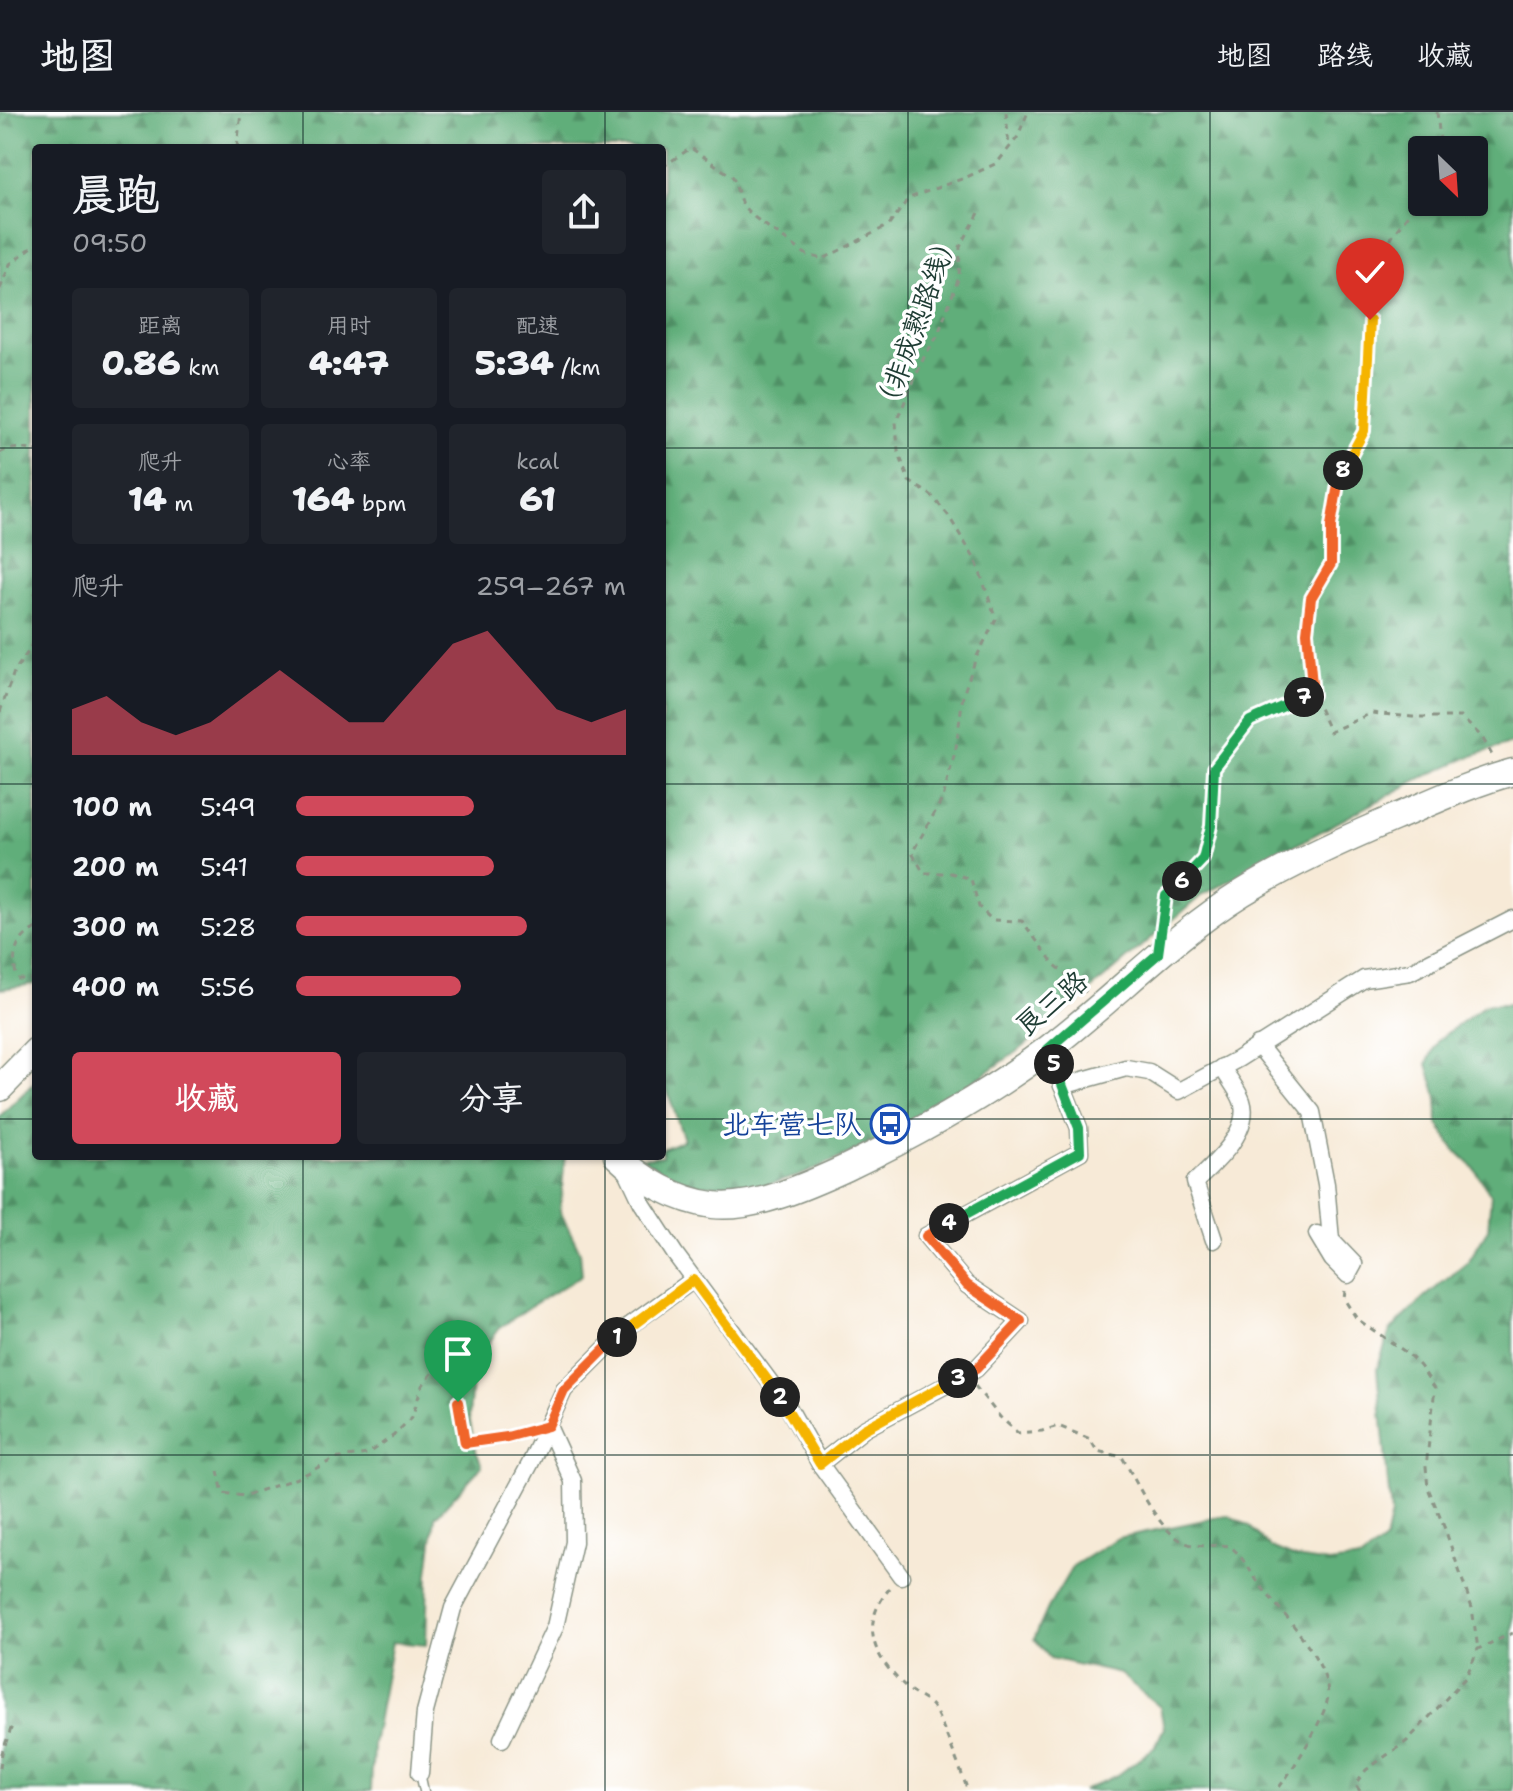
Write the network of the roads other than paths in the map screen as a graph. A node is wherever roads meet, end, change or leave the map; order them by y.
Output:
1 (1508, 773) edge
2 (1513, 919) edge
3 (1258, 1045) junction
4 (1048, 1049) junction
5 (32, 1055) edge
6 (1222, 1067) junction
7 (1062, 1086) junction
8 (0, 1088) edge
9 (622, 1160) edge
10 (623, 1160) edge
11 (1317, 1234) dead end
12 (1214, 1240) dead end
13 (693, 1280) junction
14 (548, 1426) junction
15 (820, 1464) junction
16 (901, 1576) road end
17 (502, 1739) dead end
18 (420, 1773) joint
19 (424, 1791) edge

1 - 4 main road, 良三路
2 - 3 street
3 - 6 street
3 - 11 street
4 - 7 street
4 - 10 main road, 良三路
5 - 8 main road
6 - 7 street
6 - 12 street
7 - 15 street
9 - 13 street
13 - 14 street
13 - 15 street
14 - 17 street
14 - 18 street
15 - 16 street
18 - 19 lane

